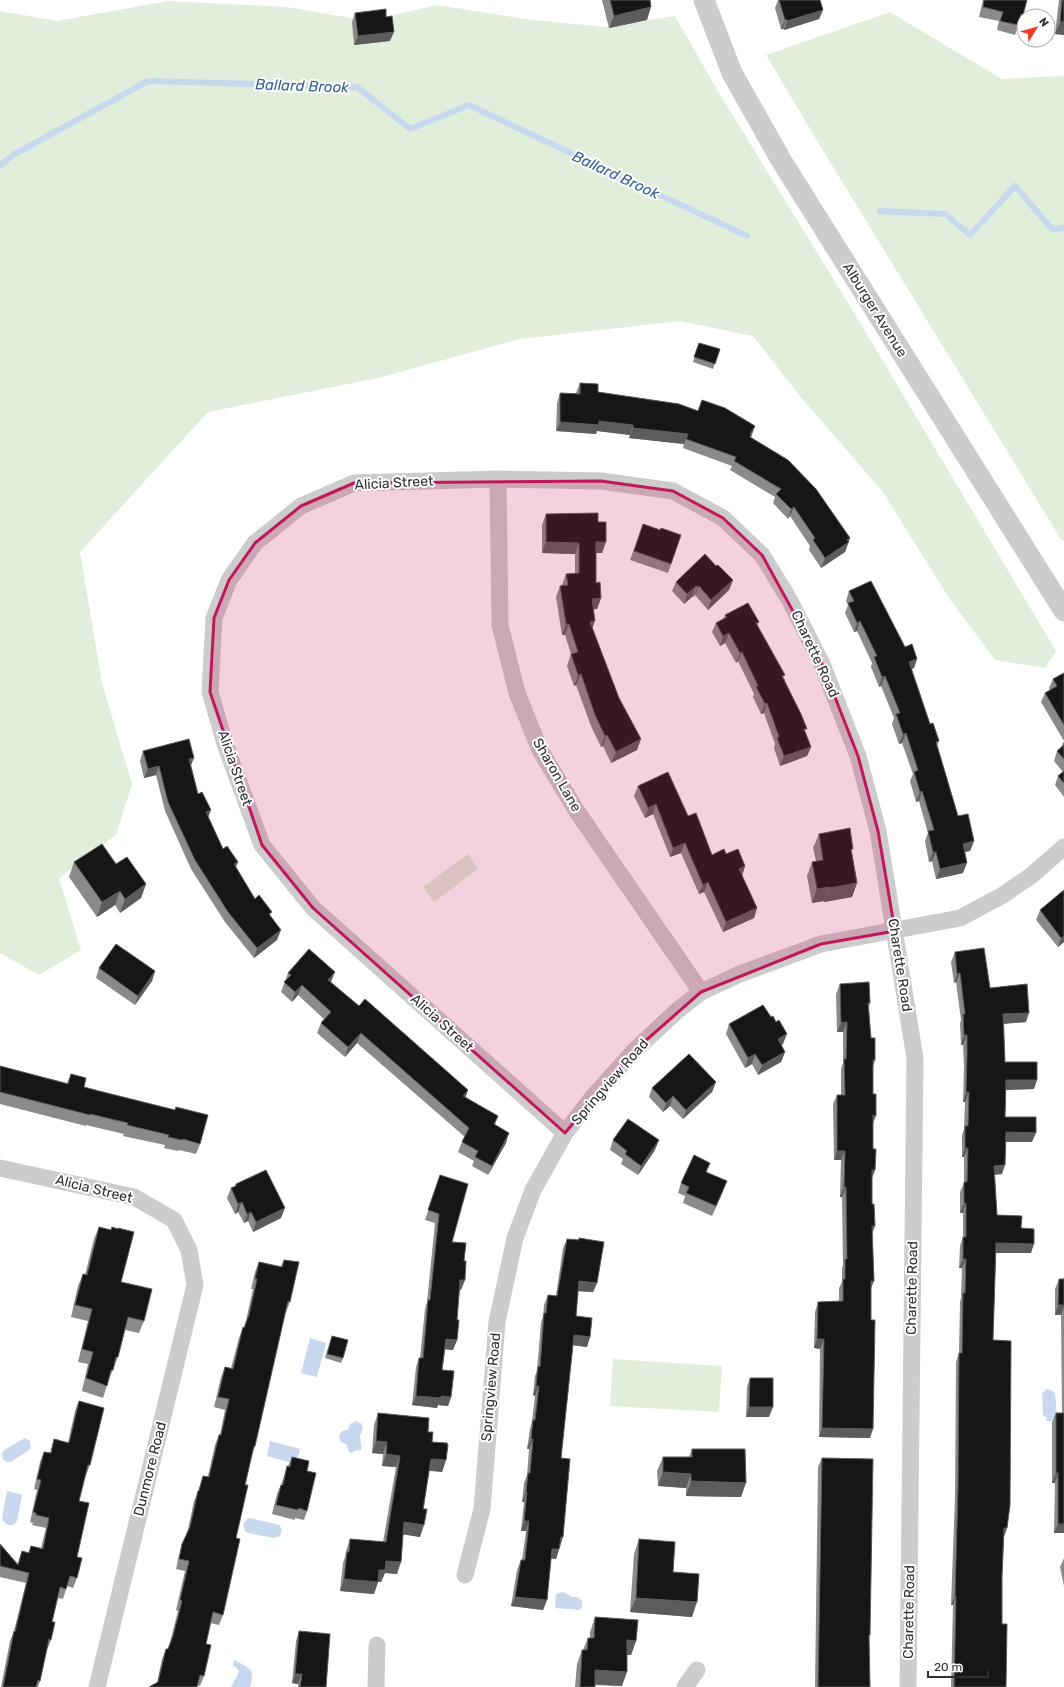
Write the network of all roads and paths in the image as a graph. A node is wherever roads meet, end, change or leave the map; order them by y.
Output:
1 (704, 0) edge
2 (498, 479) junction
3 (1064, 611) edge
4 (1064, 847) edge
5 (895, 930) junction
6 (700, 992) junction
7 (565, 1133) junction
8 (0, 1168) edge
9 (189, 1250) joint
10 (465, 1575) dead end
11 (377, 1645) dead end
12 (697, 1670) dead end
13 (97, 1687) edge
14 (376, 1687) edge
15 (685, 1687) edge
16 (908, 1687) edge

1 - 3 street, Alburger Avenue
2 - 5 street, Charette Road
2 - 6 street, Sharon Lane
2 - 7 street, Alicia Street
4 - 5 street, Springview Road
5 - 6 street, Springview Road
5 - 16 street, Charette Road
6 - 7 street, Springview Road
7 - 10 street, Springview Road
8 - 9 street, Alicia Street
9 - 13 street, Dunmore Road
11 - 14 street
12 - 15 street

